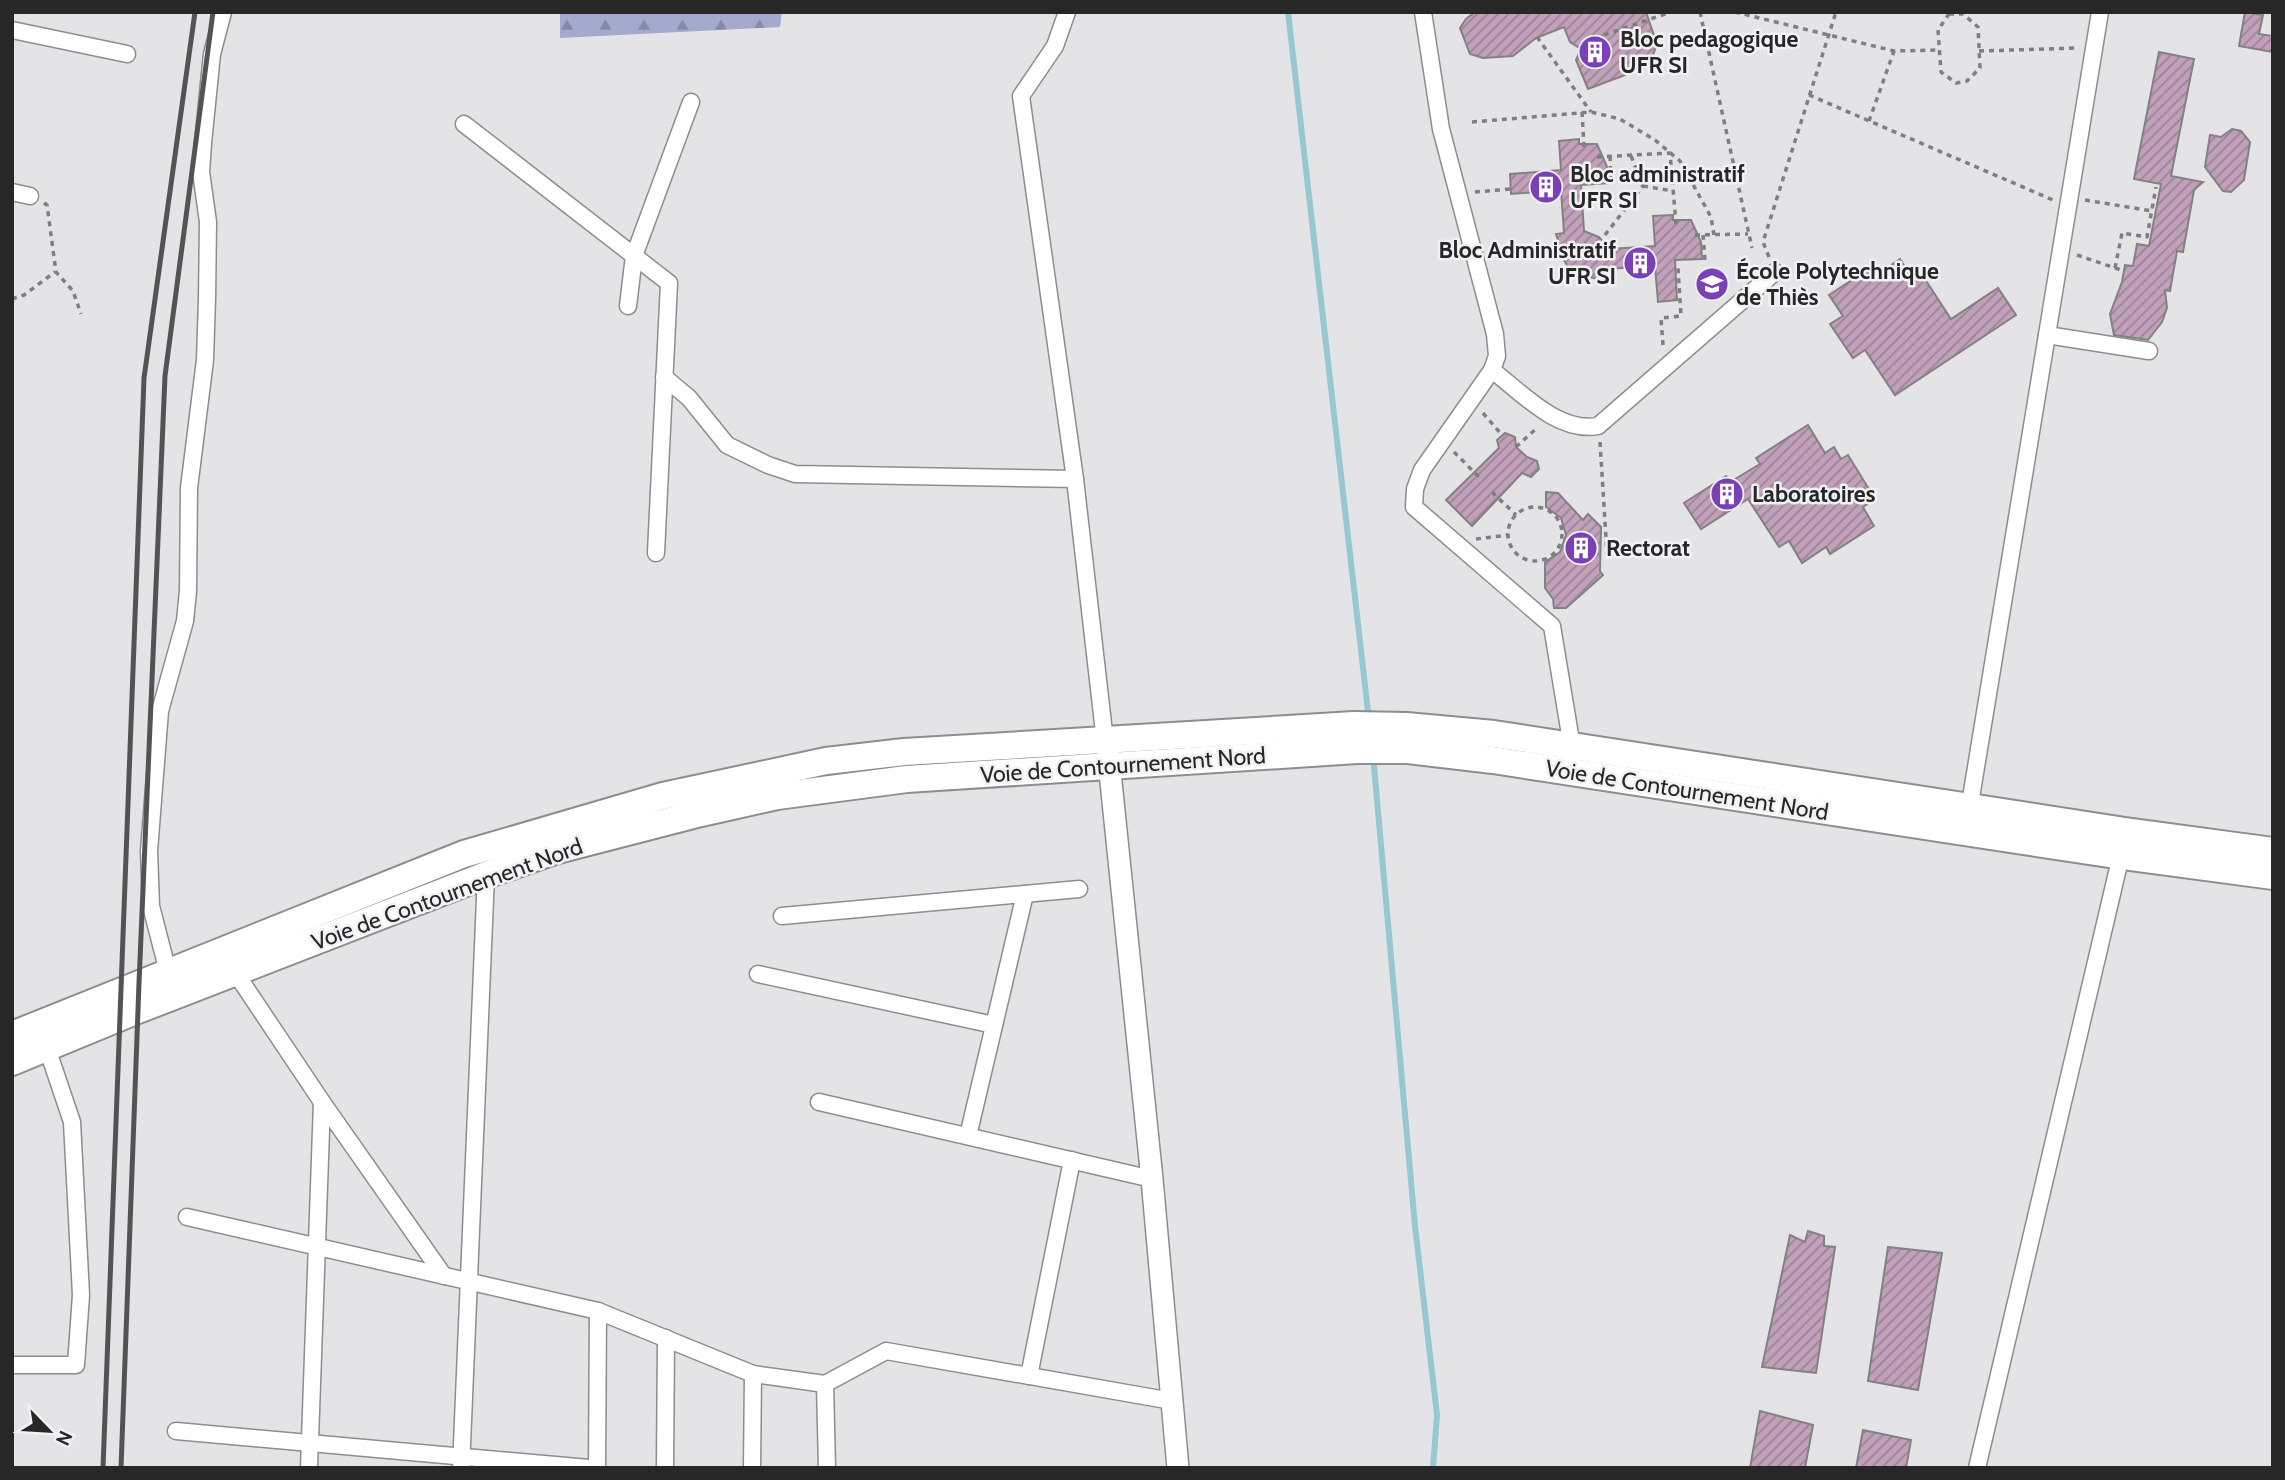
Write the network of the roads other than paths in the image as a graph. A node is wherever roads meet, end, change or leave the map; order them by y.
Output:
1 (223, 12) edge
2 (1067, 12) edge
3 (1423, 12) edge
4 (2100, 12) edge
5 (12, 30) edge
6 (127, 54) dead end
7 (691, 102) dead end
8 (464, 124) dead end
9 (12, 192) edge
10 (30, 196) road end
11 (634, 256) junction
12 (1775, 272) road end
13 (628, 306) dead end
14 (2047, 335) junction
15 (2149, 351) dead end
16 (1492, 370) junction
17 (664, 377) junction
18 (1075, 479) junction
19 (656, 553) dead end
20 (1108, 753) junction
21 (1573, 760) junction
22 (1967, 820) junction
23 (2123, 844) junction
24 (2273, 851) edge
25 (486, 875) junction
26 (2273, 876) edge
27 (1079, 889) dead end
28 (1026, 894) junction
29 (782, 916) dead end
30 (168, 972) junction
31 (235, 972) junction
32 (758, 974) dead end
33 (995, 1025) junction
34 (12, 1035) edge
35 (47, 1048) junction
36 (12, 1062) edge
37 (322, 1102) junction
38 (819, 1102) dead end
39 (968, 1136) junction
40 (1072, 1160) junction
41 (1152, 1179) junction
42 (187, 1217) dead end
43 (317, 1247) junction
44 (444, 1276) junction
45 (469, 1281) junction
46 (598, 1311) junction
47 (666, 1338) junction
48 (12, 1365) edge
49 (752, 1374) junction
50 (1030, 1376) junction
51 (825, 1384) junction
52 (1172, 1401) junction
53 (176, 1431) dead end
54 (310, 1443) junction
55 (462, 1462) edge
56 (310, 1468) edge
57 (589, 1468) edge
58 (597, 1468) edge
59 (665, 1468) edge
60 (752, 1468) edge
61 (827, 1468) edge
62 (1178, 1468) edge
63 (1977, 1468) edge

1 - 30 street
2 - 18 street
3 - 16 street
4 - 14 street
5 - 6 street
7 - 11 street
8 - 11 street
9 - 10 street
11 - 13 street
11 - 17 street
12 - 16 street
14 - 15 street
14 - 22 street
16 - 21 street
17 - 18 street
17 - 19 street
18 - 20 street
20 - 21 main road, Voie de Contournement Nord
20 - 25 main road, Voie de Contournement Nord
20 - 30 main road, Voie de Contournement Nord
20 - 41 street
21 - 22 main road, Voie de Contournement Nord
22 - 23 main road, Voie de Contournement Nord
23 - 24 main road, Voie de Contournement Nord
23 - 26 main road, Voie de Contournement Nord
23 - 63 street
25 - 31 main road, Voie de Contournement Nord
25 - 45 street
27 - 28 street
28 - 29 street
28 - 33 street
30 - 34 main road, Voie de Contournement Nord
31 - 35 main road, Voie de Contournement Nord
31 - 37 street
32 - 33 street
33 - 39 street
35 - 36 main road, Voie de Contournement Nord
35 - 48 street
37 - 43 street
37 - 44 street
38 - 39 street
39 - 40 street
40 - 41 street
40 - 50 street
41 - 52 street
42 - 43 street
43 - 44 street
43 - 54 street
44 - 45 street
45 - 46 street
45 - 55 street
46 - 47 street
46 - 58 street
47 - 49 street
47 - 59 street
49 - 51 street
49 - 60 street
50 - 51 street
50 - 52 street
51 - 61 street
52 - 62 street
53 - 54 street
54 - 55 street
54 - 56 street
55 - 57 street

